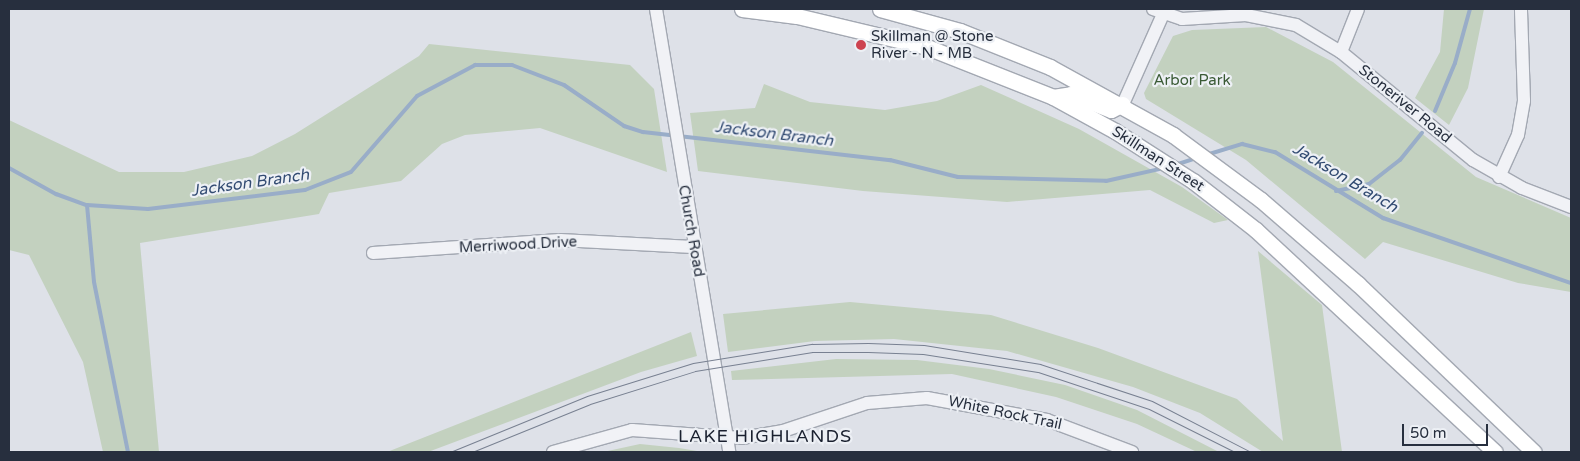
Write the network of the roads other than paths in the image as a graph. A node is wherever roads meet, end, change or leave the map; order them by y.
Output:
1 (656, 9) edge
2 (742, 9) edge
3 (880, 9) edge
4 (1358, 9) edge
5 (1521, 9) edge
6 (1158, 11) edge
7 (1340, 52) junction
8 (1053, 97) junction
9 (1123, 104) junction
10 (1499, 177) junction
11 (1571, 207) edge
12 (693, 247) junction
13 (373, 253) dead end
14 (1417, 341) junction
15 (1398, 360) junction
16 (727, 439) junction
17 (553, 452) edge
18 (729, 452) edge
19 (1132, 452) edge
20 (1495, 452) edge
21 (1534, 452) edge

1 - 12 street, Church Road
2 - 8 main road, Skillman Street
3 - 9 main road, Skillman Street
4 - 7 street
5 - 10 street
6 - 7 street, Stoneriver Road
6 - 9 street
7 - 10 street, Stoneriver Road
8 - 9 main road
8 - 15 main road, Skillman Street
9 - 14 main road, Skillman Street
10 - 11 street, Stoneriver Road
12 - 13 street, Merriwood Drive
12 - 16 street, Church Road
14 - 15 main road
14 - 21 main road, Skillman Street
15 - 20 main road, Skillman Street
16 - 17 street, White Rock Trail
16 - 18 street, Church Road
16 - 19 street, White Rock Trail

